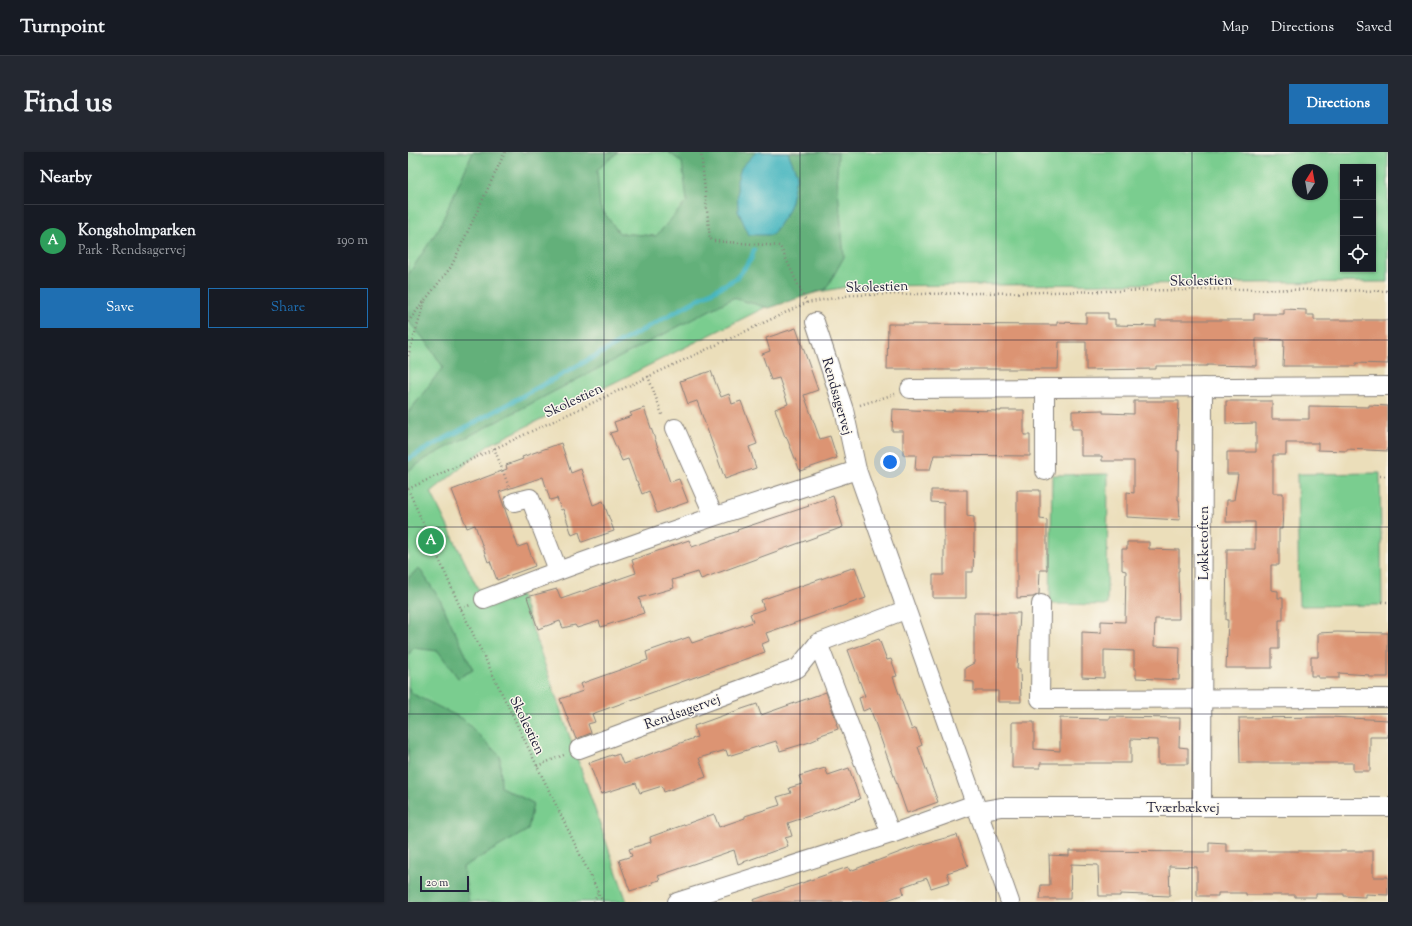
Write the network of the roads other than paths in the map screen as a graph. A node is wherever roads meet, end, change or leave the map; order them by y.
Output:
1 (815, 322) dead end
2 (1388, 386) edge
3 (1203, 387) junction
4 (1045, 388) junction
5 (910, 389) road end
6 (675, 428) road end
7 (857, 470) junction
8 (1045, 471) dead end
9 (514, 502) road end
10 (714, 516) junction
11 (558, 570) junction
12 (484, 599) dead end
13 (1041, 604) dead end
14 (905, 610) junction
15 (818, 643) junction
16 (1388, 698) edge
17 (1203, 699) junction
18 (579, 749) road end
19 (1202, 806) junction
20 (1388, 807) edge
21 (977, 808) junction
22 (891, 834) junction
23 (678, 902) edge
24 (1010, 902) edge

1 - 7 street, Rendsagervej
2 - 3 street
3 - 4 street
3 - 17 street, Løkketoften
4 - 5 street
4 - 8 street
6 - 10 street
7 - 10 street
7 - 14 street, Rendsagervej
9 - 11 street
10 - 11 street
11 - 12 street
13 - 17 street
14 - 15 street
14 - 21 street, Rendsagervej
15 - 18 street, Rendsagervej
15 - 22 street
16 - 17 street
17 - 19 street, Løkketoften
19 - 20 street, Tværbækvej
19 - 21 street, Tværbækvej
21 - 22 street
21 - 24 street, Rendsagervej
22 - 23 street

